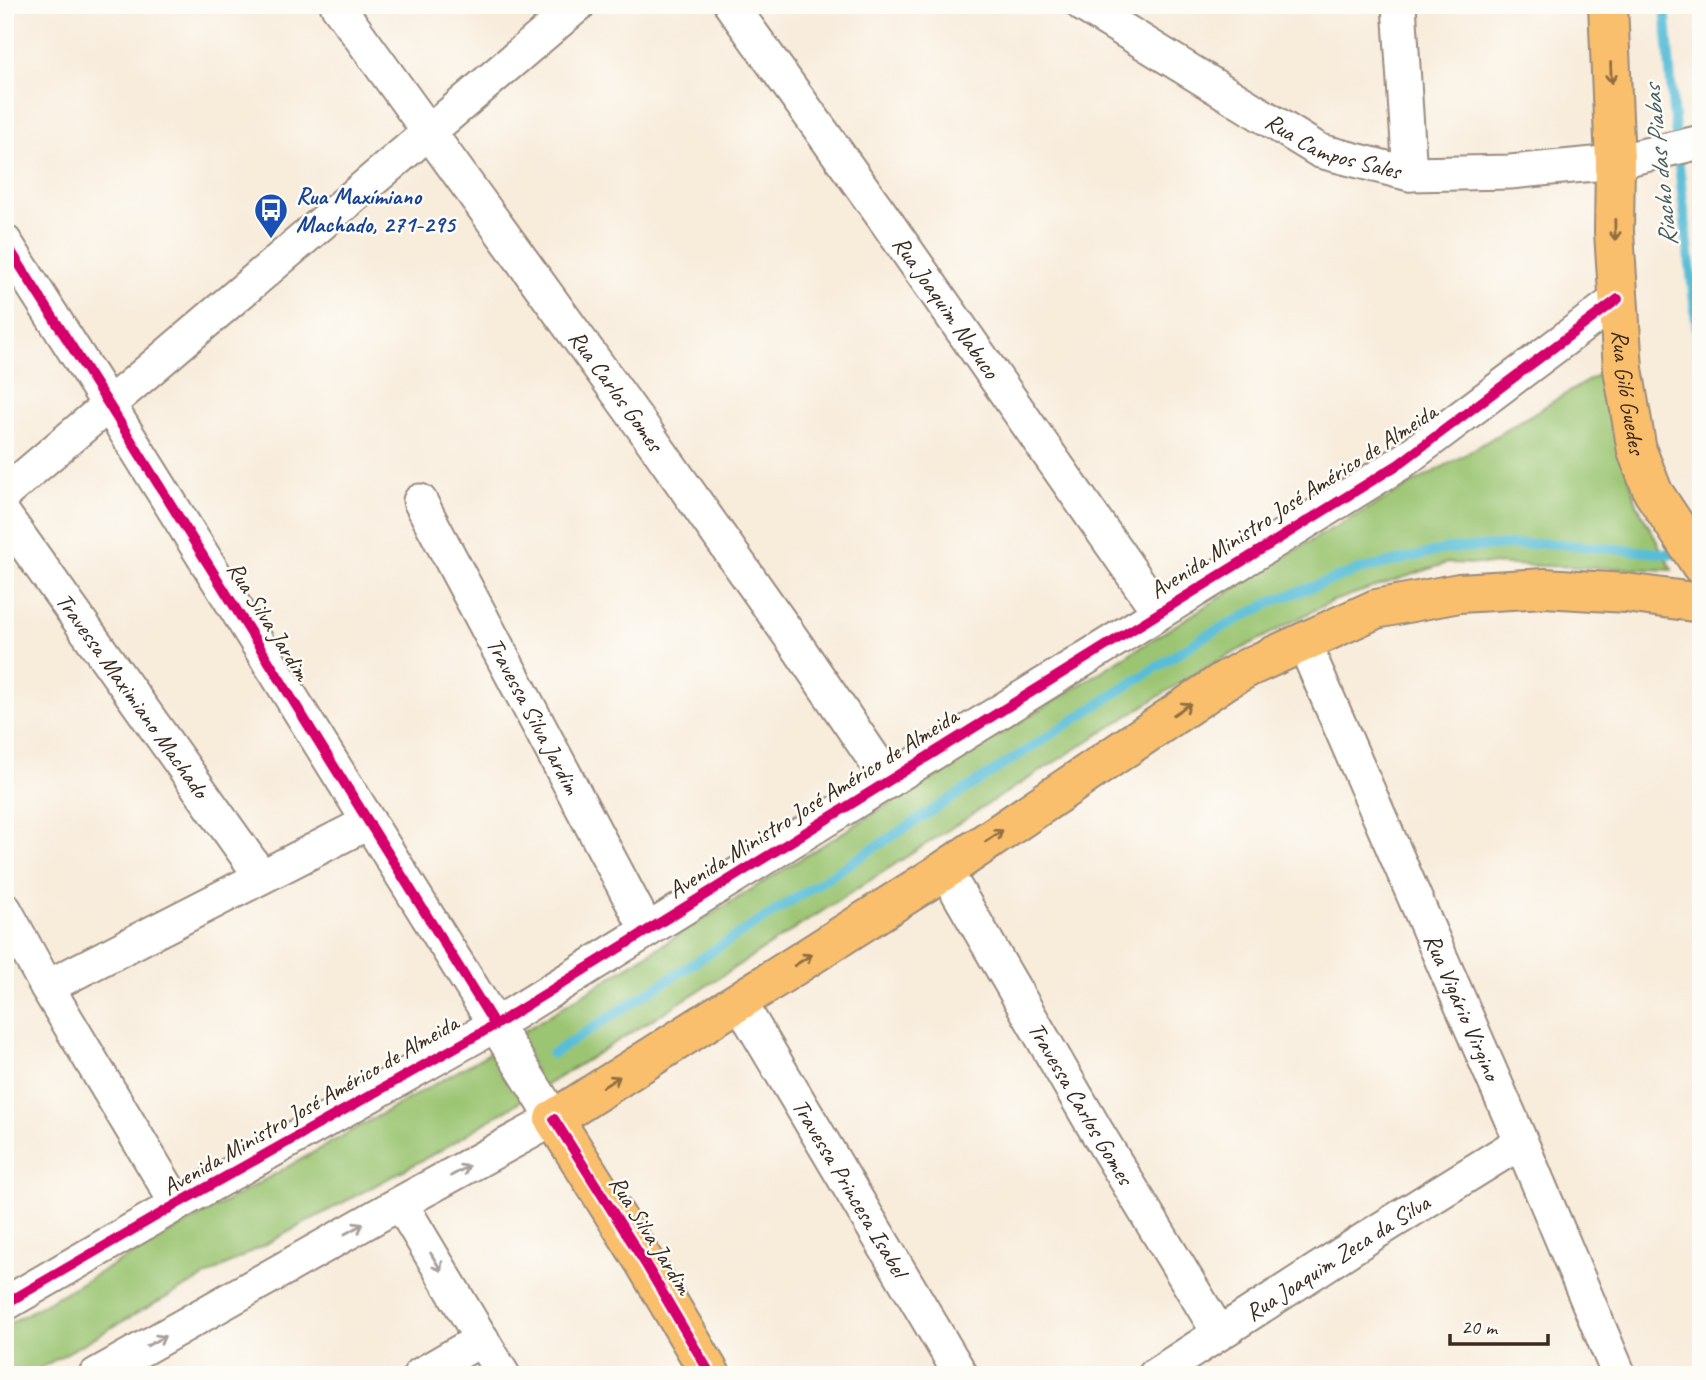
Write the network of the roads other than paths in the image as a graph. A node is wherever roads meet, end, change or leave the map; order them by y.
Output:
1 (337, 5) edge
2 (578, 5) edge
3 (731, 5) edge
4 (1083, 5) edge
5 (1399, 5) edge
6 (1608, 5) edge
7 (429, 132) junction
8 (1701, 142) edge
9 (1615, 162) junction
10 (1410, 174) junction
11 (5, 242) edge
12 (17, 281) edge
13 (1618, 299) junction
14 (109, 405) junction
15 (5, 493) edge
16 (420, 500) dead end
17 (5, 516) edge
18 (1701, 565) edge
19 (1701, 603) edge
20 (1159, 612) junction
21 (1303, 642) junction
22 (889, 781) junction
23 (369, 822) junction
24 (945, 870) junction
25 (261, 876) junction
26 (5, 910) edge
27 (647, 930) junction
28 (47, 987) junction
29 (739, 1001) junction
30 (500, 1033) junction
31 (549, 1112) junction
32 (1521, 1142) junction
33 (401, 1204) junction
34 (177, 1205) junction
35 (5, 1304) edge
36 (1219, 1333) junction
37 (482, 1339) junction
38 (96, 1375) edge
39 (420, 1375) edge
40 (503, 1375) edge
41 (711, 1375) edge
42 (961, 1375) edge
43 (1156, 1375) edge
44 (1619, 1375) edge

1 - 7 street, Rua Carlos Gomes
2 - 7 street
3 - 20 street, Rua Joaquim Nabuco
4 - 10 street, Rua Campos Sales
5 - 10 street
6 -> 9 main road, Rua Giló Guedes
7 - 14 street
7 - 22 street, Rua Carlos Gomes
8 - 9 street, Rua Campos Sales
9 - 10 street, Rua Campos Sales
9 -> 13 main road, Rua Giló Guedes
11 - 12 street, Rua Silva Jardim
12 - 14 street, Rua Silva Jardim
13 - 18 main road, Rua Giló Guedes
13 - 20 street, Avenida Ministro José Américo de Almeida
14 - 15 street
14 - 23 street, Rua Silva Jardim
16 - 27 street, Travessa Silva Jardim
17 - 25 street, Travessa Maximiano Machado
19 - 21 main road
20 - 22 street, Avenida Ministro José Américo de Almeida
24 -> 21 main road
21 - 32 street, Rua Vigário Virgino
22 - 27 street, Avenida Ministro José Américo de Almeida
23 - 25 street
23 - 30 street, Rua Silva Jardim
29 -> 24 main road
24 - 36 street, Travessa Carlos Gomes
25 - 28 street
26 - 28 street
27 - 30 street, Avenida Ministro José Américo de Almeida
28 - 34 street
31 -> 29 main road
29 - 42 street, Travessa Princesa Isabel
30 - 31 street, Rua Silva Jardim
30 - 34 street, Avenida Ministro José Américo de Almeida
33 -> 31 street
31 - 41 main road, Rua Silva Jardim
32 - 36 street, Rua Joaquim Zeca da Silva
32 - 44 street, Rua Vigário Virgino
33 -> 37 street
38 -> 33 street
34 - 35 street, Avenida Ministro José Américo de Almeida
36 - 43 street, Rua Joaquim Zeca da Silva
37 - 39 street
37 - 40 street

